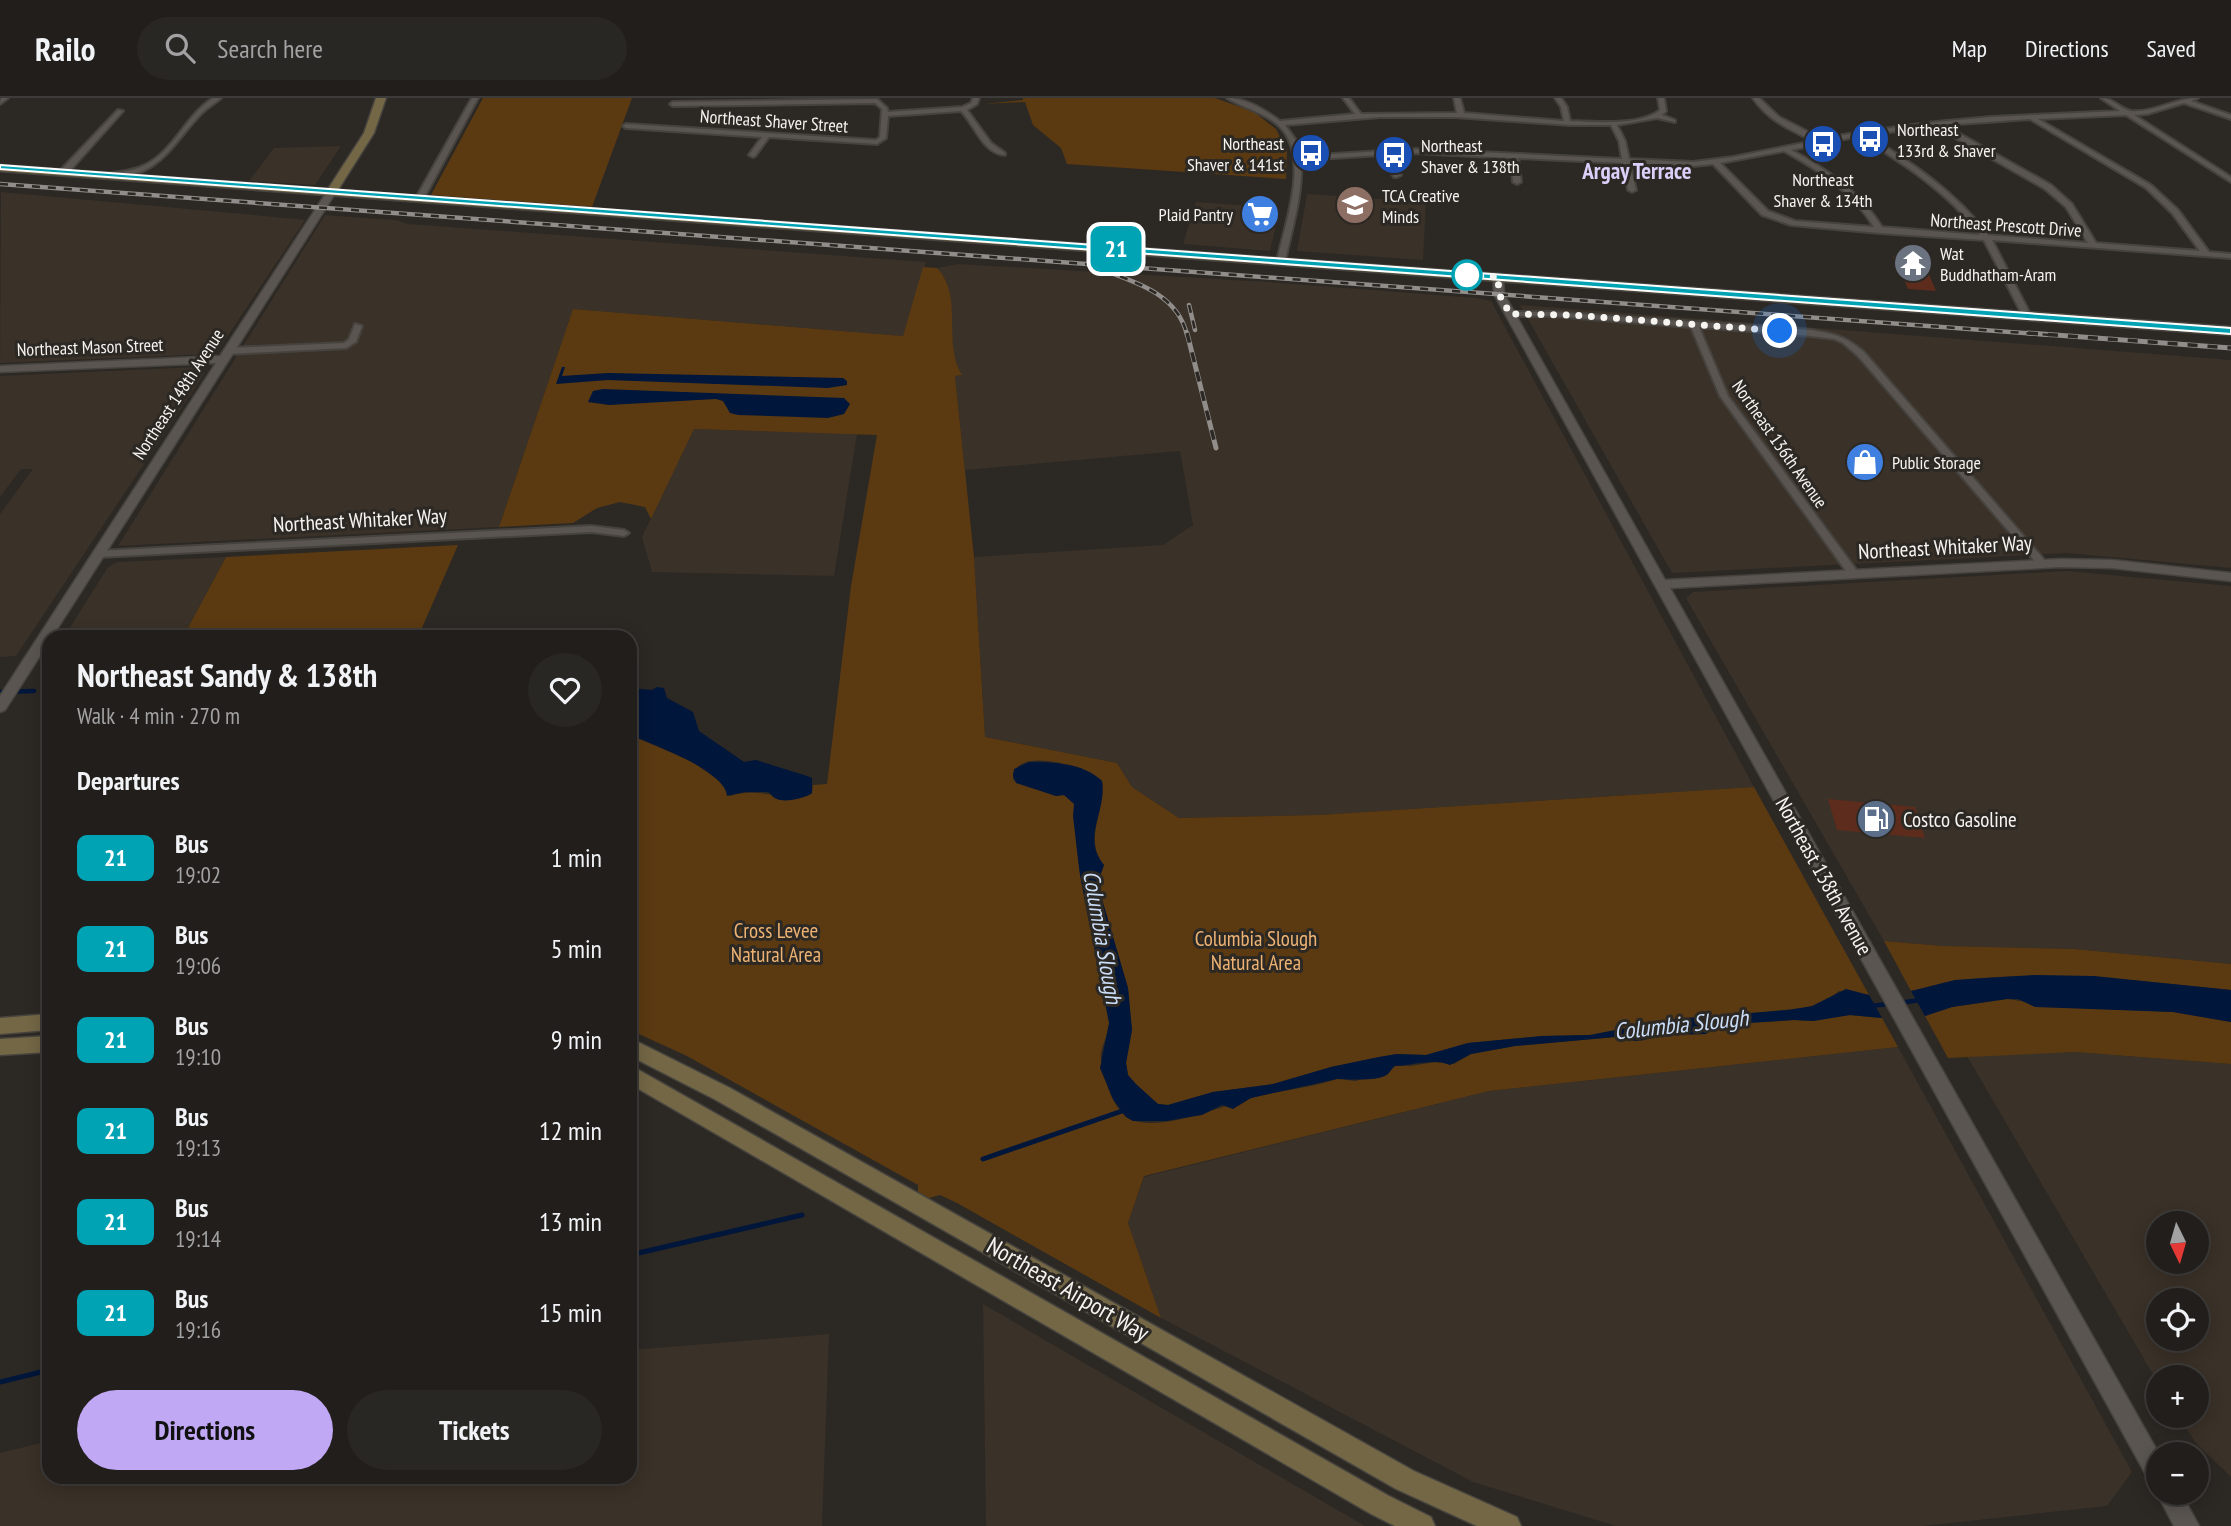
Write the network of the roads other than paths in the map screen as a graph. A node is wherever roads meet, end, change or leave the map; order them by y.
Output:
1 (5, 98) edge
2 (218, 98) edge
3 (381, 98) edge
4 (475, 98) edge
5 (976, 98) edge
6 (1230, 98) edge
7 (1346, 98) edge
8 (1457, 98) edge
9 (1558, 98) edge
10 (1661, 98) edge
11 (1756, 98) edge
12 (2104, 98) edge
13 (2195, 98) edge
14 (673, 101) edge
15 (0, 102) edge
16 (2186, 102) junction
17 (963, 109) junction
18 (120, 111) dead end
19 (885, 114) junction
20 (1358, 114) junction
21 (2129, 114) junction
22 (1461, 115) junction
23 (1657, 116) junction
24 (2031, 117) junction
25 (2231, 117) edge
26 (1566, 121) junction
27 (1673, 121) dead end
28 (1281, 123) junction
29 (1614, 123) junction
30 (1935, 124) junction
31 (626, 126) dead end
32 (664, 130) junction
33 (1860, 134) junction
34 (766, 136) junction
35 (1821, 141) junction
36 (1783, 148) junction
37 (1383, 152) junction
38 (1003, 154) dead end
39 (753, 155) dead end
40 (1514, 156) junction
41 (1299, 158) junction
42 (155, 162) junction
43 (1715, 162) junction
44 (1626, 163) junction
45 (0, 168) edge
46 (63, 173) junction
47 (1397, 175) dead end
48 (109, 176) junction
49 (158, 179) junction
50 (2231, 180) edge
51 (1517, 182) dead end
52 (1632, 190) dead end
53 (331, 192) junction
54 (420, 198) junction
55 (1880, 231) junction
56 (1987, 240) junction
57 (2094, 247) junction
58 (2207, 255) junction
59 (2231, 257) edge
60 (1281, 261) junction
61 (1498, 277) junction
62 (1510, 314) junction
63 (2027, 316) junction
64 (1694, 325) junction
65 (358, 326) dead end
66 (2231, 331) edge
67 (226, 355) junction
68 (0, 369) edge
69 (624, 533) dead end
70 (99, 554) junction
71 (2042, 563) junction
72 (1853, 573) junction
73 (2231, 577) edge
74 (1661, 584) junction
75 (49, 630) edge
76 (42, 641) edge
77 (0, 707) edge
78 (42, 1023) edge
79 (0, 1026) edge
80 (42, 1044) edge
81 (0, 1047) edge
82 (637, 1050) edge
83 (637, 1078) edge
84 (2146, 1452) edge
85 (2175, 1505) edge
86 (1422, 1526) edge
87 (1508, 1526) edge
88 (2187, 1526) edge

1 - 15 street
2 - 42 street
3 - 53 main road, Northeast 148th Avenue
4 - 54 street
5 - 17 street
6 - 28 street
7 - 20 street
8 - 22 street
9 - 26 street
10 - 23 street
11 - 35 street
12 - 21 street
13 - 16 street
14 - 19 street
14 - 32 street
16 - 21 street
16 - 25 street
17 - 19 street
17 - 38 street
18 - 46 street
19 - 34 street, Northeast Shaver Street
20 - 22 street
20 - 28 street
21 - 24 street
21 - 50 street
22 - 26 street
23 - 27 street
23 - 29 street
24 - 30 street
24 - 58 street
26 - 29 street
28 - 41 street
29 - 44 street
30 - 33 street
30 - 57 street
31 - 32 street, Northeast Shaver Street
32 - 34 street, Northeast Shaver Street
33 - 35 street
33 - 56 street
34 - 39 street
35 - 36 street
36 - 43 street
36 - 55 street
37 - 40 street
37 - 41 street
37 - 47 street
40 - 44 street
40 - 51 street
41 - 60 street
42 - 48 street
42 - 49 street
43 - 44 street
43 - 55 street, Northeast Prescott Drive
44 - 52 street
45 - 46 main road
46 - 48 main road
48 - 49 main road
49 - 53 main road
53 - 54 main road
53 - 67 street, Northeast 148th Avenue
54 - 60 main road
55 - 56 street, Northeast Prescott Drive
56 - 57 street, Northeast Prescott Drive
56 - 63 street
57 - 58 street, Northeast Prescott Drive
58 - 59 street, Northeast Prescott Drive
60 - 61 main road
61 - 62 street, Northeast 138th Avenue
61 - 63 main road
62 - 64 street
62 - 74 street, Northeast 138th Avenue
63 - 66 main road
64 - 71 street
64 - 72 street, Northeast 136th Avenue
65 - 67 street
67 - 68 street, Northeast Mason Street
67 - 70 street, Northeast 148th Avenue
69 - 70 street, Northeast Whitaker Way
70 - 75 street, Northeast 148th Avenue
71 - 72 street, Northeast Whitaker Way
71 - 73 street, Northeast Whitaker Way
72 - 74 street, Northeast Whitaker Way
74 - 84 street, Northeast 138th Avenue
76 - 77 street, Northeast 148th Avenue
78 - 79 main road
80 - 81 main road
82 - 87 main road, Northeast Airport Way
83 - 86 main road, Northeast Airport Way
85 - 88 street

